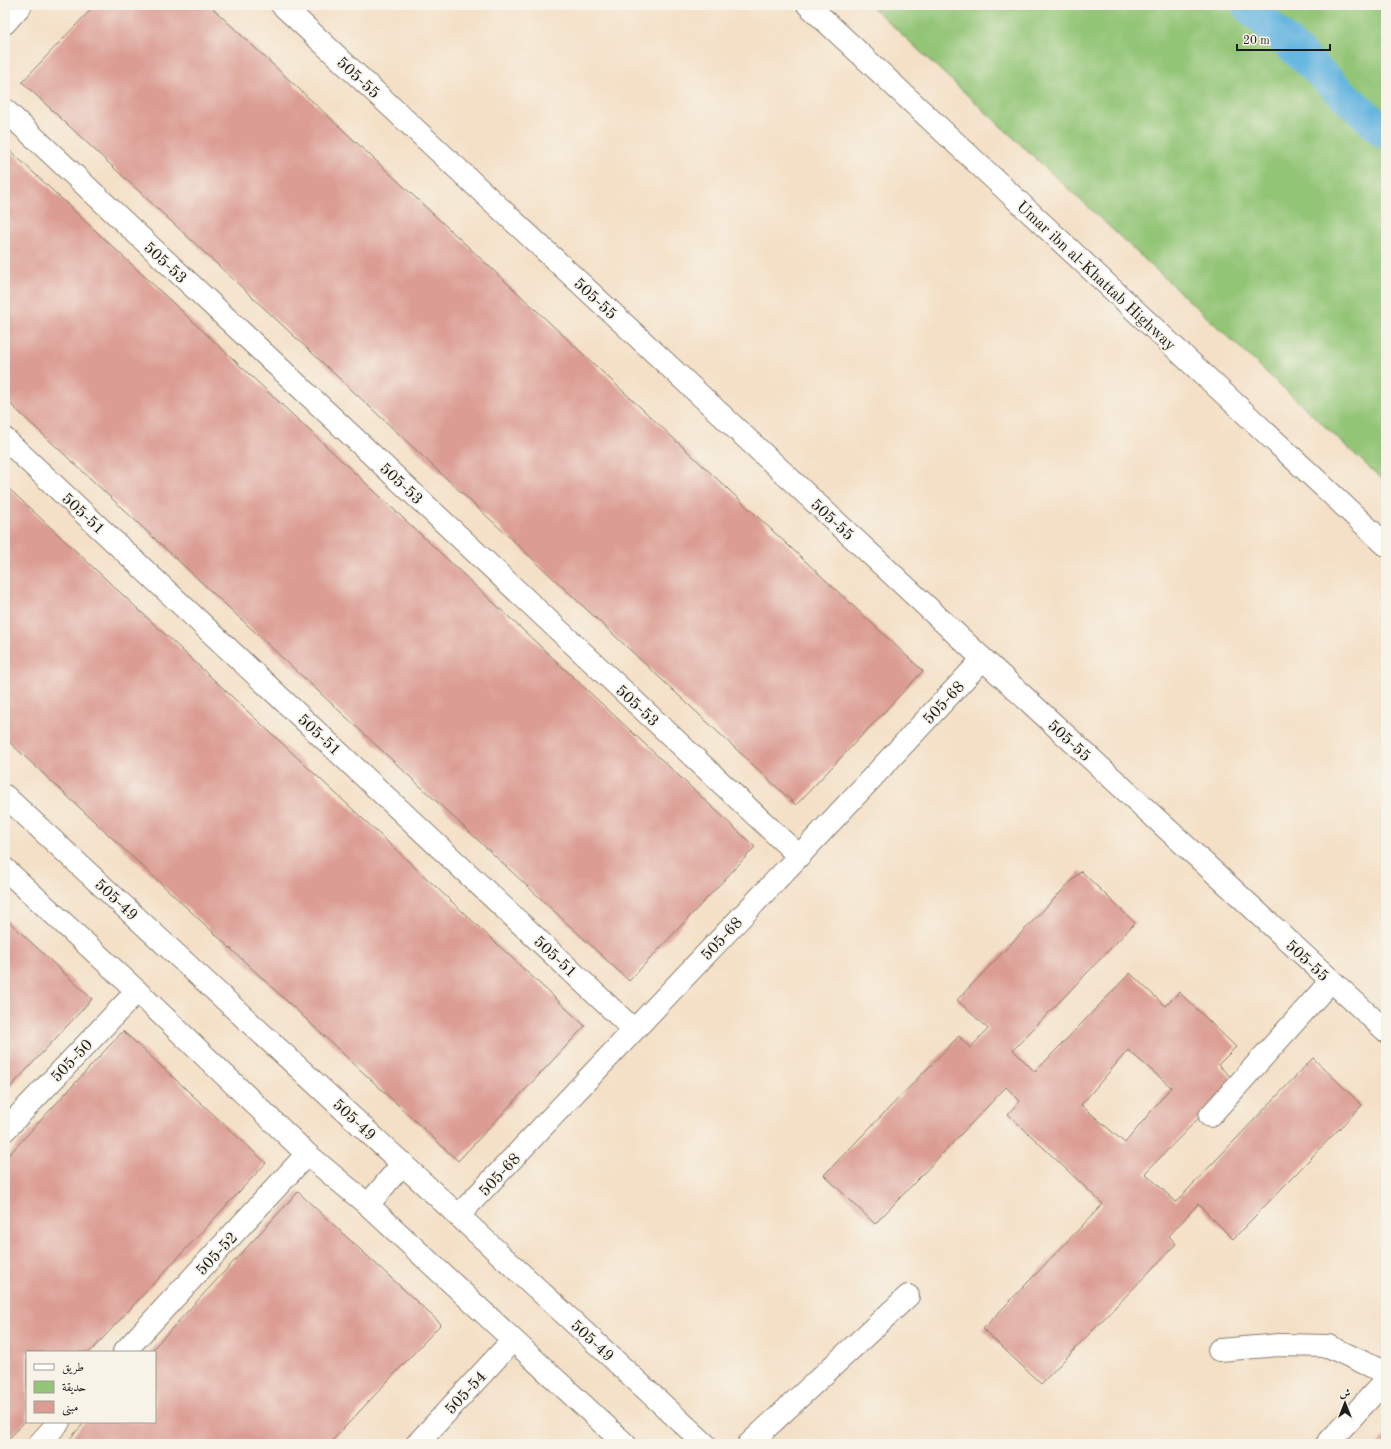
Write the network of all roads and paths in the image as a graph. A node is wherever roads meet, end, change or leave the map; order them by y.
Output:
1 (21, 5) edge
2 (282, 5) edge
3 (808, 5) edge
4 (5, 23) edge
5 (5, 110) edge
6 (5, 439) edge
7 (1386, 545) edge
8 (983, 659) junction
9 (5, 796) edge
10 (799, 856) junction
11 (5, 869) edge
12 (1332, 981) junction
13 (137, 991) junction
14 (634, 1030) junction
15 (1386, 1031) edge
16 (1210, 1116) dead end
17 (5, 1130) edge
18 (307, 1154) junction
19 (403, 1163) junction
20 (368, 1205) junction
21 (458, 1216) junction
22 (908, 1296) dead end
23 (513, 1340) junction
24 (1219, 1350) dead end
25 (125, 1351) edge
26 (1384, 1386) edge
27 (58, 1423) edge
28 (39, 1444) edge
29 (416, 1444) edge
30 (625, 1444) edge
31 (705, 1444) edge
32 (749, 1444) edge
33 (1327, 1444) edge

1 - 4 main road
2 - 8 main road, 505-55
3 - 7 main road, Umar ibn al-Khattab Highway
5 - 10 main road, 505-53
6 - 14 main road, 505-51
8 - 10 main road, 505-68
8 - 12 main road, 505-55
9 - 19 main road, 505-49
10 - 14 main road, 505-68
11 - 13 main road
12 - 15 main road, 505-55
12 - 16 main road
13 - 17 main road, 505-50
13 - 18 main road
14 - 21 main road, 505-68
18 - 20 main road
18 - 25 main road, 505-52
19 - 20 main road
19 - 21 main road, 505-49
20 - 23 main road
21 - 31 main road, 505-49
22 - 32 main road
23 - 29 main road, 505-54
23 - 30 main road
24 - 26 main road
26 - 33 main road
27 - 28 main road

